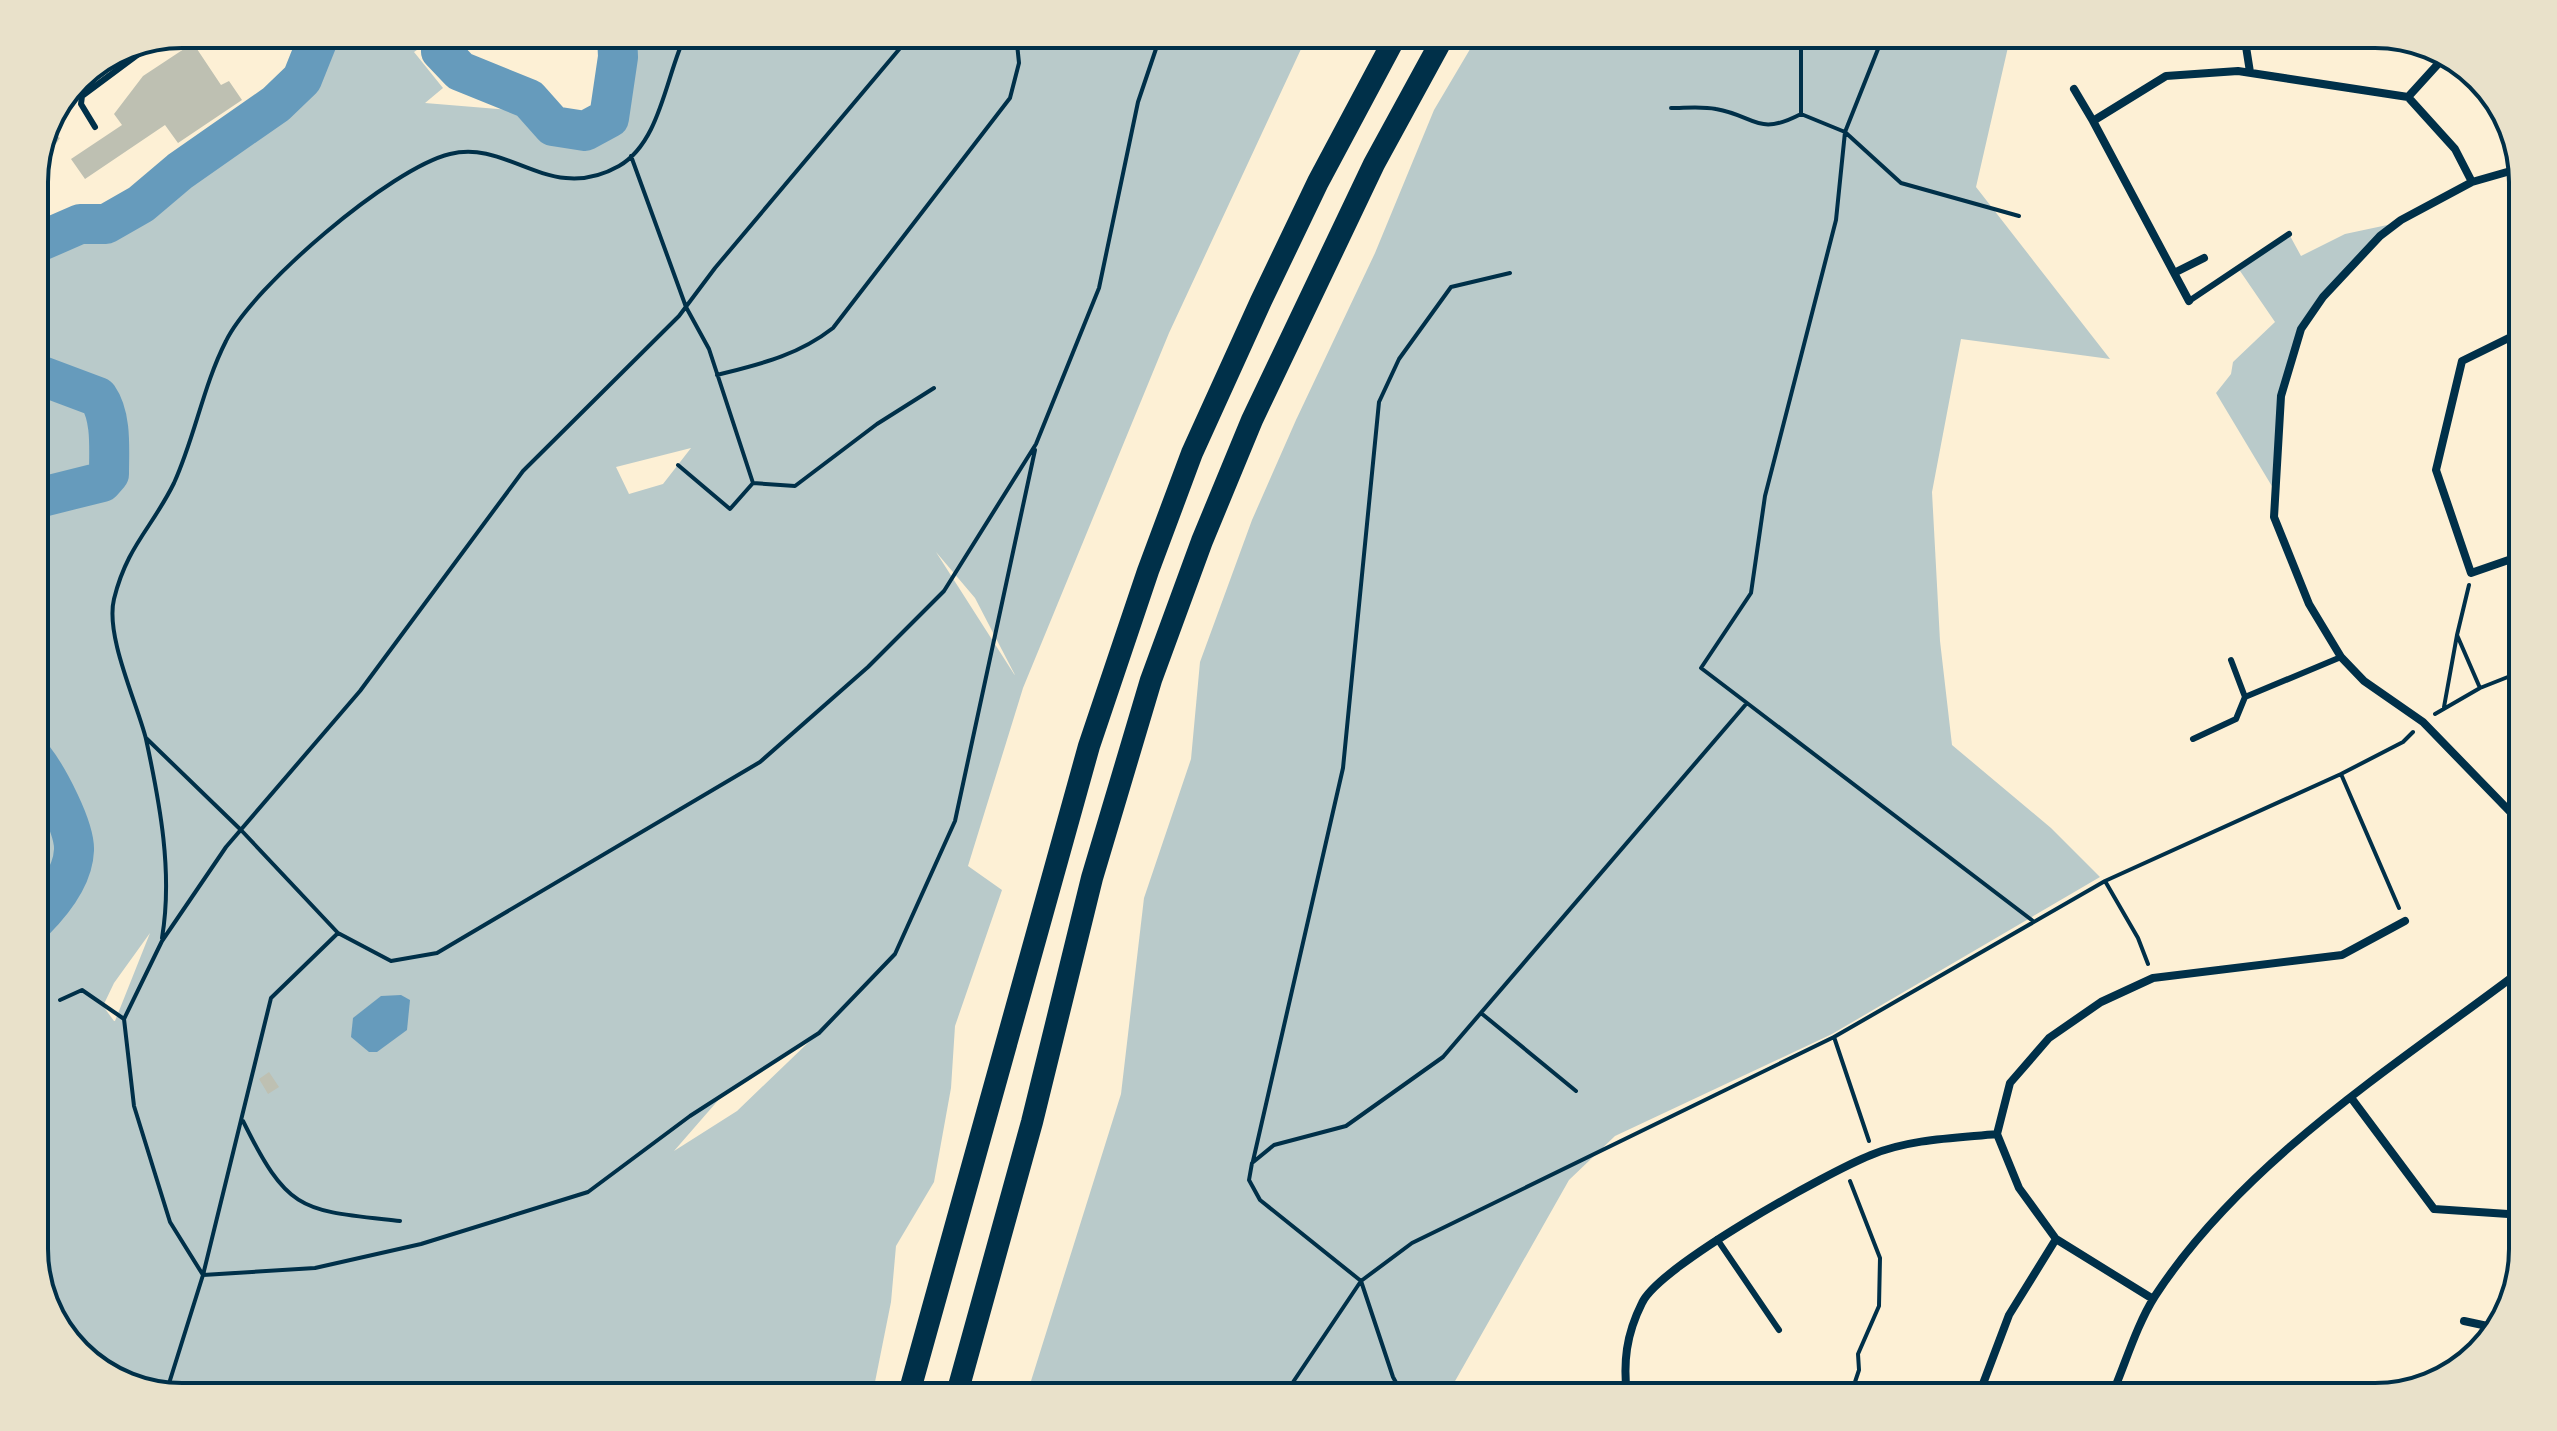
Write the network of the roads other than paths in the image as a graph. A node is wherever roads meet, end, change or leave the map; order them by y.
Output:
1 (1390, 48) edge
2 (1438, 48) edge
3 (2246, 48) edge
4 (135, 57) edge
5 (2438, 64) edge
6 (2250, 72) junction
7 (2074, 89) dead end
8 (2408, 97) junction
9 (2093, 121) junction
10 (95, 127) dead end
11 (2509, 172) edge
12 (2472, 182) junction
13 (2289, 234) dead end
14 (2204, 258) dead end
15 (2176, 272) junction
16 (2189, 301) joint
17 (2509, 338) edge
18 (2509, 560) edge
19 (2341, 657) junction
20 (2231, 660) dead end
21 (2245, 697) junction
22 (2193, 739) dead end
23 (2509, 809) edge
24 (2405, 921) road end
25 (2509, 980) edge
26 (2352, 1099) junction
27 (1997, 1134) junction
28 (2509, 1214) edge
29 (1717, 1239) junction
30 (2056, 1239) junction
31 (2153, 1299) junction
32 (2464, 1321) dead end
33 (2483, 1328) edge
34 (1779, 1330) dead end
35 (912, 1383) edge
36 (960, 1383) edge
37 (1625, 1383) edge
38 (1983, 1383) edge
39 (2117, 1383) edge

1 - 35 highway
2 - 36 highway
3 - 6 street
4 - 10 lane
5 - 8 street
6 - 8 street
6 - 9 street
7 - 9 street
8 - 12 street
9 - 15 street
11 - 12 street
12 - 19 street
13 - 16 lane
14 - 15 street
15 - 16 street
17 - 18 street
19 - 21 lane
19 - 23 street
20 - 21 lane
21 - 22 lane
24 - 27 street
25 - 26 street
26 - 28 street
26 - 31 street
27 - 29 street
27 - 30 street
29 - 34 lane
29 - 37 street
30 - 31 street
30 - 38 street
31 - 39 street
32 - 33 street

